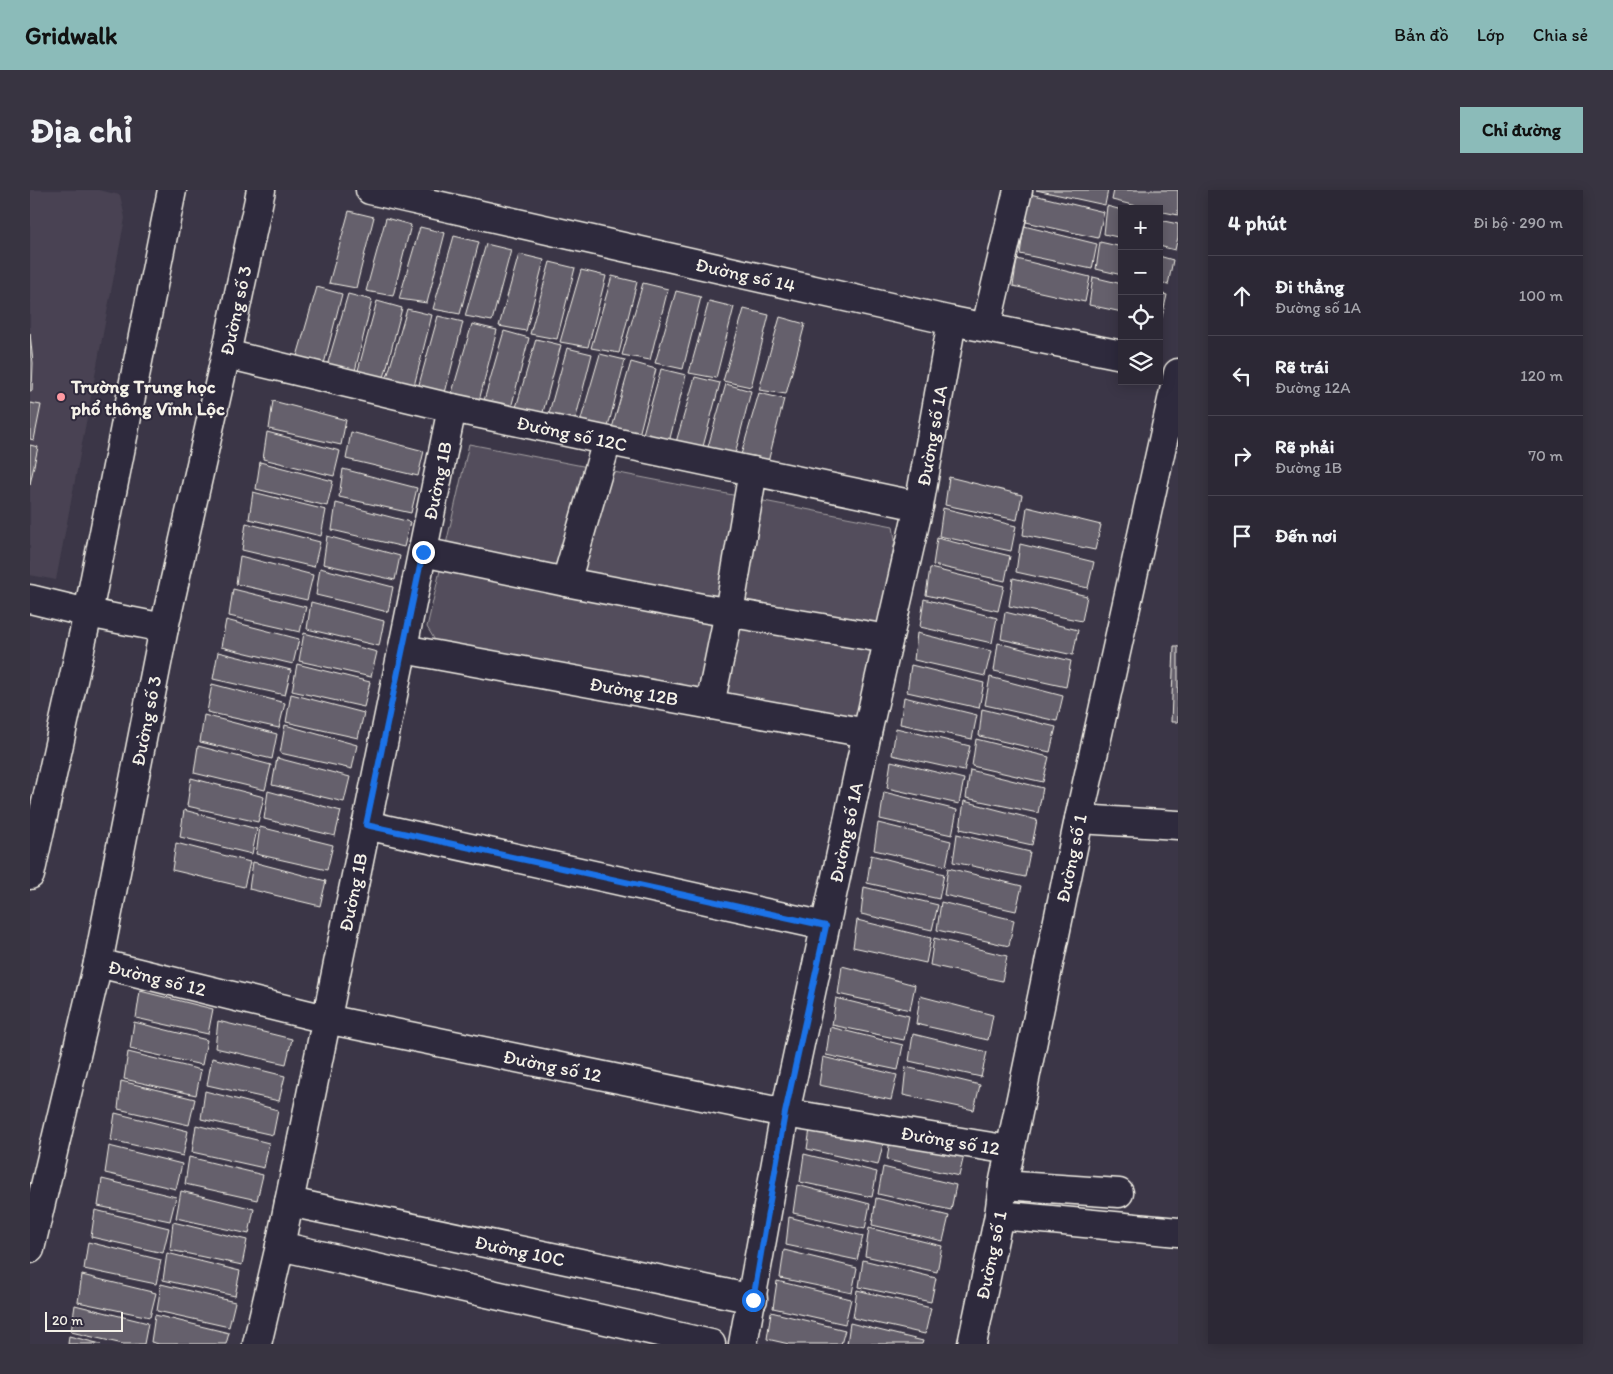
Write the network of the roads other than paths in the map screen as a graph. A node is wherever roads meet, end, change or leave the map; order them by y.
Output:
1 (172, 190) edge
2 (261, 190) edge
3 (370, 190) edge
4 (1018, 190) edge
5 (952, 321) junction
6 (986, 327) junction
7 (226, 354) junction
8 (1118, 354) edge
9 (1163, 363) edge
10 (1178, 366) edge
11 (1178, 373) edge
12 (452, 408) junction
13 (607, 441) junction
14 (753, 471) junction
15 (1168, 472) edge
16 (919, 506) junction
17 (423, 552) junction
18 (566, 582) junction
19 (30, 599) edge
20 (729, 612) junction
21 (88, 613) junction
22 (164, 628) junction
23 (888, 639) junction
24 (403, 648) junction
25 (710, 705) junction
26 (867, 734) junction
27 (1079, 819) junction
28 (366, 825) junction
29 (1178, 825) edge
30 (30, 875) edge
31 (826, 926) junction
32 (98, 963) junction
33 (326, 1020) junction
34 (785, 1113) junction
35 (1010, 1150) junction
36 (1003, 1185) junction
37 (1119, 1193) dead end
38 (289, 1202) junction
39 (999, 1215) junction
40 (1178, 1232) edge
41 (280, 1246) junction
42 (30, 1250) edge
43 (753, 1300) junction
44 (257, 1344) edge
45 (712, 1344) edge
46 (743, 1344) edge
47 (972, 1344) edge

1 - 21 street
2 - 7 street, Đường số 3
3 - 5 street, Đường số 14
4 - 6 street
5 - 6 street, Đường số 14
5 - 16 street, Đường số 1A
6 - 8 street, Đường số 14
7 - 12 street, Đường số 12C
7 - 22 street, Đường số 3
9 - 10 street
11 - 15 street, Đường số 1
12 - 13 street, Đường số 12C
12 - 17 street, Đường 1B
13 - 14 street, Đường số 12C
13 - 18 street
14 - 16 street, Đường số 12C
14 - 20 street
15 - 27 street, Đường số 1
16 - 23 street, Đường số 1A
17 - 18 street
17 - 24 street, Đường 1B
18 - 20 street
19 - 21 street
20 - 23 street
20 - 25 street
21 - 22 street
21 - 30 street
22 - 32 street, Đường số 3
23 - 26 street, Đường số 1A
24 - 25 street, Đường 12B
24 - 28 street, Đường 1B
25 - 26 street, Đường 12B
26 - 31 street, Đường số 1A
27 - 29 street
27 - 35 street, Đường số 1
28 - 31 street
28 - 33 street, Đường 1B
31 - 34 street, Đường số 1A
32 - 33 street, Đường số 12
32 - 42 street, Đường số 3
33 - 34 street, Đường số 12
33 - 38 street, Đường 1B
34 - 35 street, Đường số 12
34 - 43 street, Đường số 1A
35 - 36 street, Đường số 1
36 - 37 street
36 - 39 street, Đường số 1
38 - 41 street, Đường 1B
38 - 43 street, Đường 10C
39 - 40 street
39 - 47 street, Đường số 1
41 - 44 street, Đường 1B
41 - 45 street
43 - 46 street, Đường số 1A

